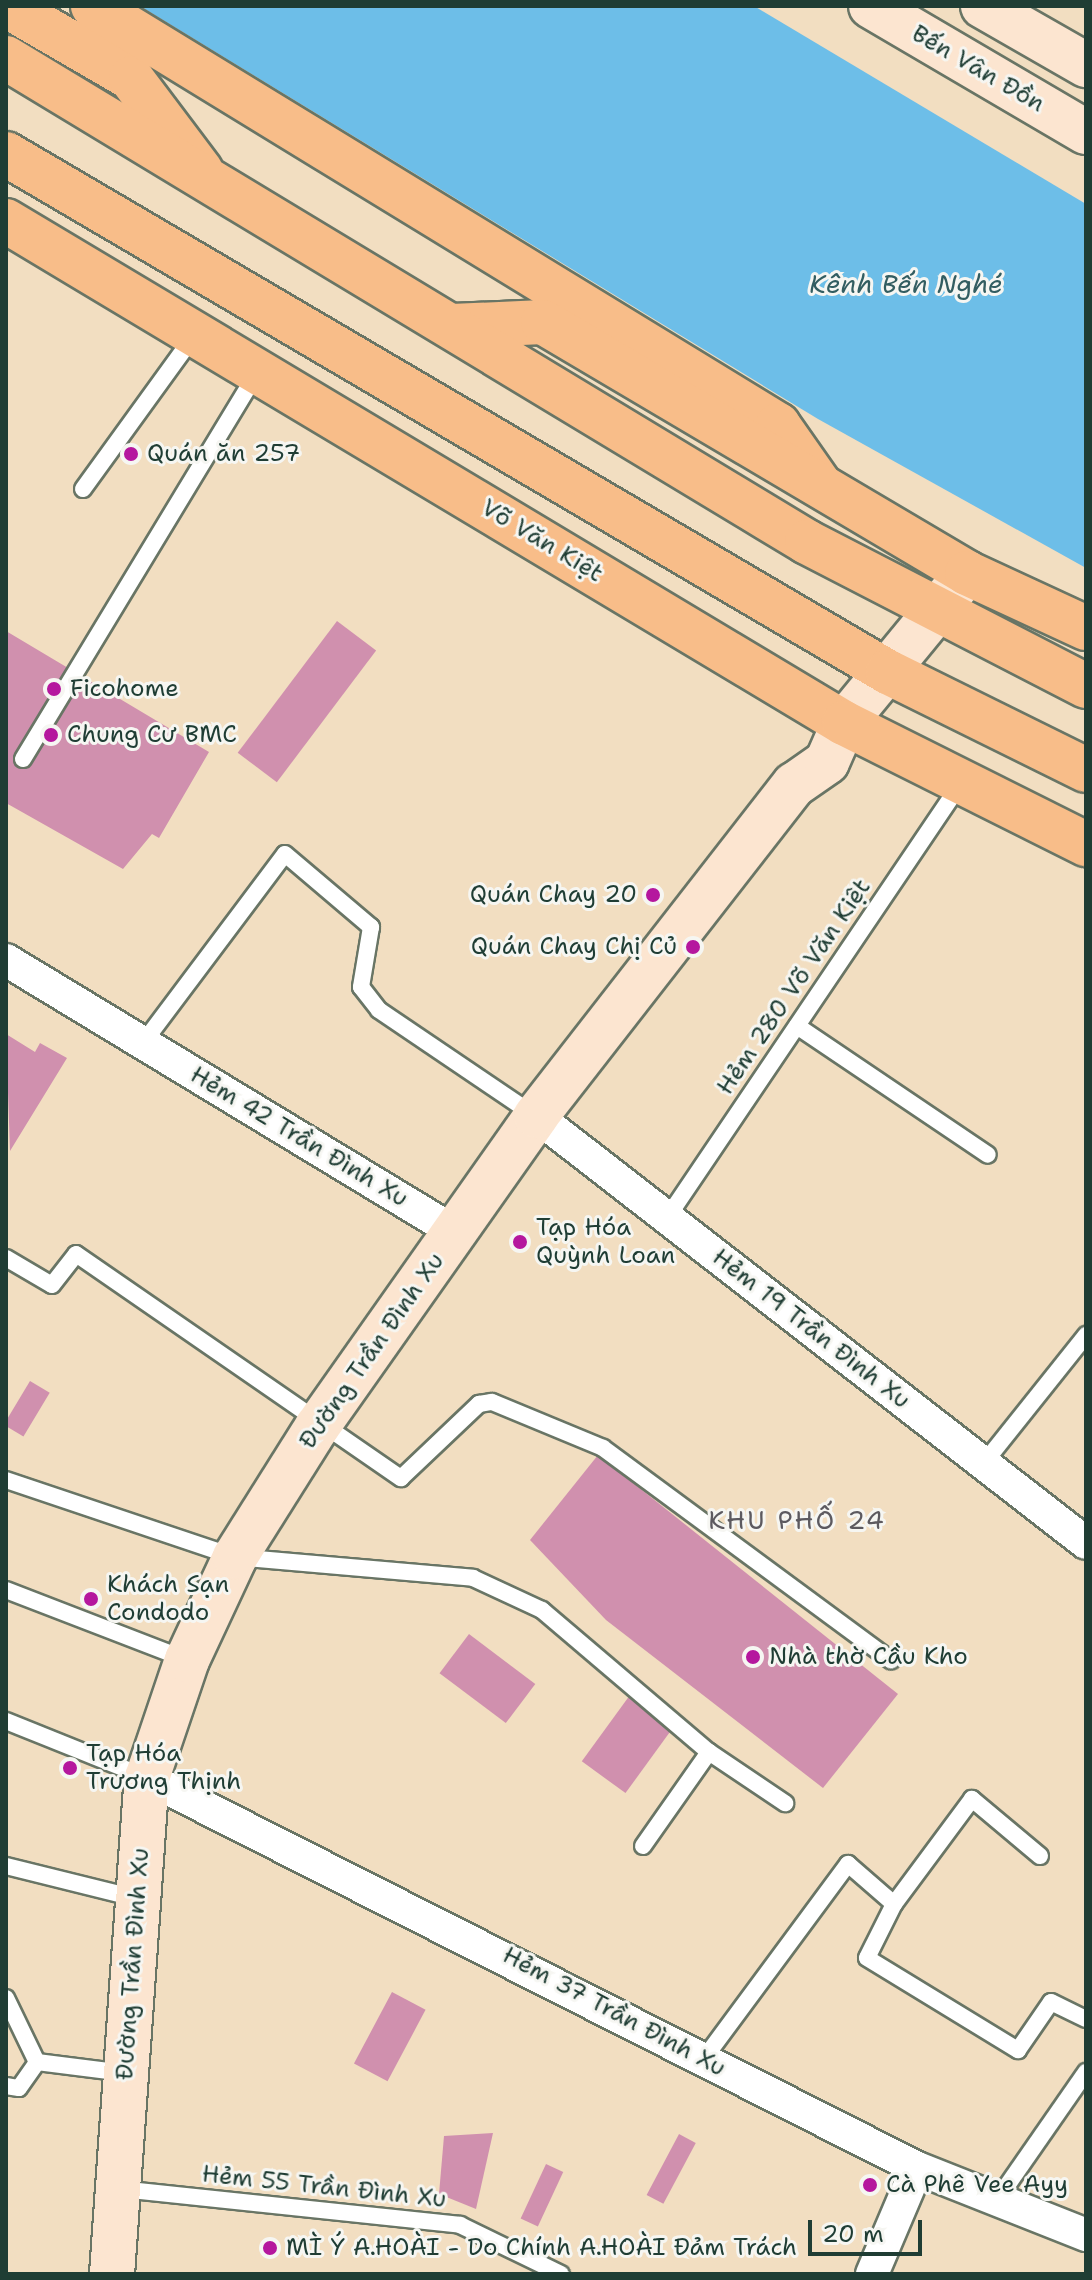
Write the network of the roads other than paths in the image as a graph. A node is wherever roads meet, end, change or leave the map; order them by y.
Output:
1 (7, 6) edge
2 (93, 6) edge
3 (871, 6) edge
4 (983, 6) edge
5 (6, 58) edge
6 (1086, 65) edge
7 (1086, 132) edge
8 (6, 154) edge
9 (201, 171) junction
10 (7, 228) edge
11 (452, 326) junction
12 (196, 332) junction
13 (259, 369) junction
14 (820, 485) junction
15 (83, 489) dead end
16 (967, 573) junction
17 (935, 614) junction
18 (1086, 628) edge
19 (888, 672) junction
20 (1086, 686) edge
21 (844, 723) junction
22 (23, 759) dead end
23 (1086, 770) edge
24 (961, 783) junction
25 (1086, 844) edge
26 (6, 960) edge
27 (797, 1026) junction
28 (143, 1043) junction
29 (536, 1116) junction
30 (988, 1155) dead end
31 (667, 1218) junction
32 (455, 1232) junction
33 (6, 1258) edge
34 (1086, 1335) edge
35 (317, 1427) junction
36 (984, 1463) junction
37 (6, 1480) edge
38 (1086, 1543) edge
39 (235, 1557) junction
40 (6, 1590) edge
41 (187, 1660) junction
42 (891, 1660) dead end
43 (6, 1721) edge
44 (709, 1752) junction
45 (147, 1778) junction
46 (785, 1803) dead end
47 (643, 1846) dead end
48 (1040, 1856) dead end
49 (6, 1866) edge
50 (135, 1898) junction
51 (894, 1904) junction
52 (6, 1998) edge
53 (1086, 2019) edge
54 (703, 2060) junction
55 (37, 2062) junction
56 (1086, 2072) edge
57 (126, 2073) junction
58 (6, 2086) edge
59 (917, 2168) junction
60 (120, 2189) junction
61 (997, 2200) junction
62 (1086, 2235) edge
63 (112, 2274) edge
64 (561, 2274) edge
65 (872, 2274) edge

1 - 9 main road
2 - 14 main road
3 - 7 street, Bến Vân Đồn
4 - 6 street
5 - 9 main road
8 - 19 main road
9 - 11 main road
10 - 12 main road, Võ Văn Kiệt
11 - 14 main road
11 - 17 main road
12 - 13 main road, Võ Văn Kiệt
12 - 15 lane
13 - 21 main road, Võ Văn Kiệt
13 - 22 lane
14 - 16 main road
16 - 17 street, Đường Trần Ðình Xu
16 - 18 main road
17 - 19 street, Đường Trần Ðình Xu
17 - 20 main road
19 - 21 street, Đường Trần Ðình Xu
19 - 23 main road
21 - 24 main road, Võ Văn Kiệt
21 - 29 street, Đường Trần Ðình Xu
24 - 25 main road, Võ Văn Kiệt
24 - 27 lane, Hẻm 280 Võ Văn Kiệt
26 - 28 street, Hẻm 42 Trần Ðình Xu
27 - 30 lane
27 - 31 lane, Hẻm 280 Võ Văn Kiệt
28 - 29 lane
28 - 32 street, Hẻm 42 Trần Ðình Xu
29 - 31 street, Hẻm 19 Trần Ðình Xu
29 - 32 street, Đường Trần Ðình Xu
31 - 36 street, Hẻm 19 Trần Ðình Xu
32 - 35 street, Đường Trần Ðình Xu
33 - 35 lane
34 - 36 lane
35 - 39 street, Đường Trần Ðình Xu
35 - 42 lane
36 - 38 street, Hẻm 19 Trần Ðình Xu
37 - 39 lane
39 - 41 street, Đường Trần Ðình Xu
39 - 44 lane
40 - 41 lane
41 - 45 street, Đường Trần Ðình Xu
43 - 45 lane
44 - 46 lane
44 - 47 lane
45 - 50 street, Đường Trần Ðình Xu
45 - 54 street, Hẻm 37 Trần Ðình Xu
48 - 51 lane
49 - 50 lane
50 - 57 street, Đường Trần Ðình Xu
51 - 53 lane
51 - 54 lane
52 - 55 lane
54 - 59 street, Hẻm 37 Trần Ðình Xu
55 - 57 lane
55 - 58 lane
56 - 61 lane
57 - 60 street, Đường Trần Ðình Xu
59 - 61 street, Hẻm 37 Trần Ðình Xu
59 - 65 street
60 - 63 street, Đường Trần Ðình Xu
60 - 64 lane, Hẻm 55 Trần Ðình Xu
61 - 62 street, Hẻm 37 Trần Ðình Xu

